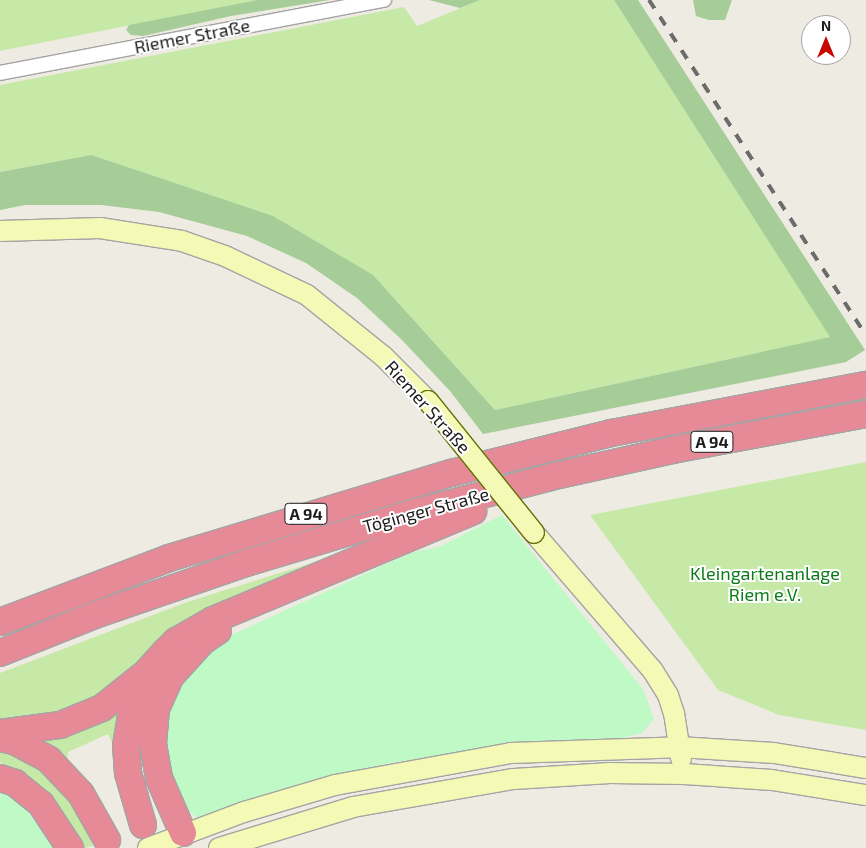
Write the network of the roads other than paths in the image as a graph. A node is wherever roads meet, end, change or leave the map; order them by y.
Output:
1 (384, 0) edge
2 (0, 73) edge
3 (0, 231) edge
4 (866, 385) edge
5 (866, 414) edge
6 (559, 475) junction
7 (54, 601) junction
8 (243, 607) junction
9 (0, 609) edge
10 (0, 622) edge
11 (0, 653) edge
12 (145, 674) junction
13 (0, 733) edge
14 (0, 738) edge
15 (679, 747) junction
16 (866, 768) edge
17 (684, 774) junction
18 (0, 778) edge
19 (866, 795) edge
20 (146, 837) edge
21 (107, 840) dead end
22 (186, 841) edge
23 (70, 848) edge
24 (219, 848) edge

1 - 2 street, Riemer Straße
3 - 15 main road, Riemer Straße, bridge
4 - 7 highway, Töginger Straße / A 94
5 - 6 highway, Töginger Straße / A 94
6 - 8 highway
6 - 11 highway, Töginger Straße / A 94
7 - 9 highway
7 - 10 highway, Töginger Straße / A 94
8 - 12 highway
8 - 22 highway
12 - 13 highway
12 - 20 highway
14 - 21 highway
15 - 16 main road
15 - 17 main road, Riemer Straße
15 - 22 main road
17 - 19 main road
17 - 24 main road
18 - 23 highway
20 - 22 main road

